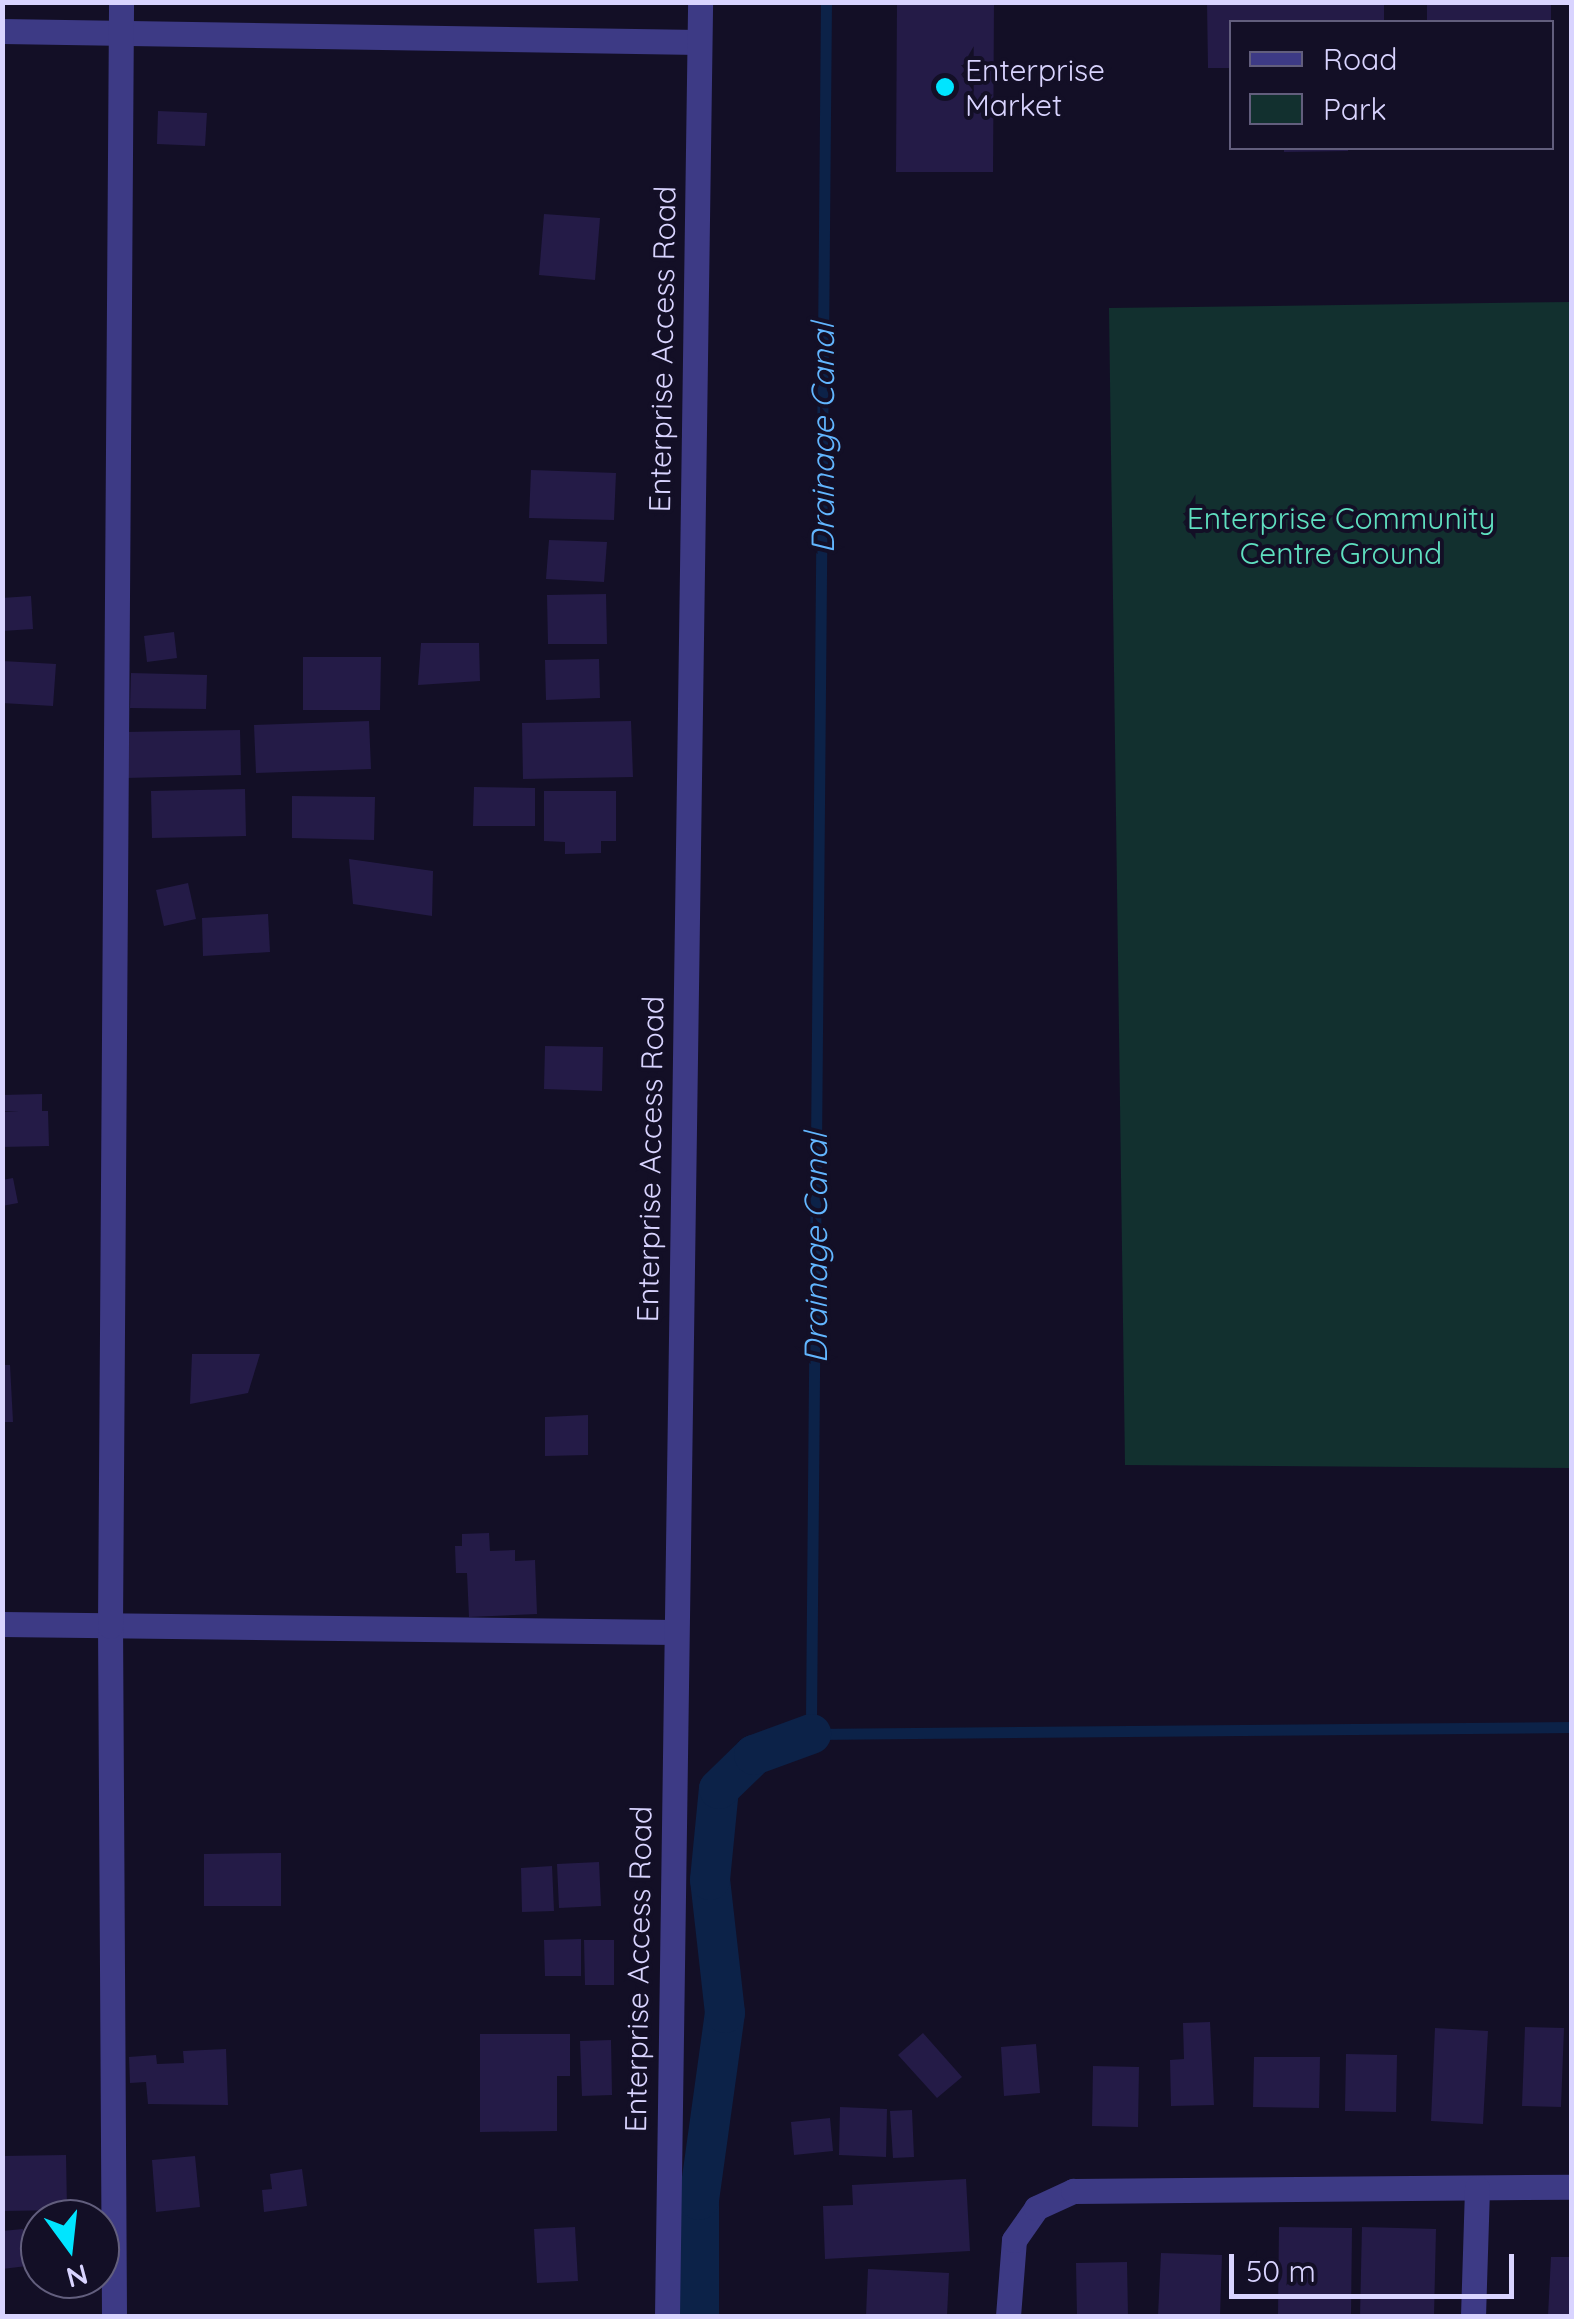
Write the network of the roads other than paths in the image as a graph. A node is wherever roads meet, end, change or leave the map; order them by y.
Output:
1 (121, 2) edge
2 (700, 2) edge
3 (2, 30) edge
4 (121, 33) junction
5 (699, 42) junction
6 (2, 1624) edge
7 (110, 1626) junction
8 (675, 1632) junction
9 (1572, 2187) edge
10 (1477, 2188) junction
11 (114, 2316) edge
12 (666, 2316) edge
13 (1008, 2316) edge
14 (1473, 2316) edge

1 - 4 street
2 - 5 street, Enterprise Access Road
3 - 4 street
4 - 5 street
4 - 7 street
5 - 8 street, Enterprise Access Road
6 - 7 street
7 - 8 street
7 - 11 street
8 - 12 street, Enterprise Access Road
9 - 10 street
10 - 13 street
10 - 14 street

